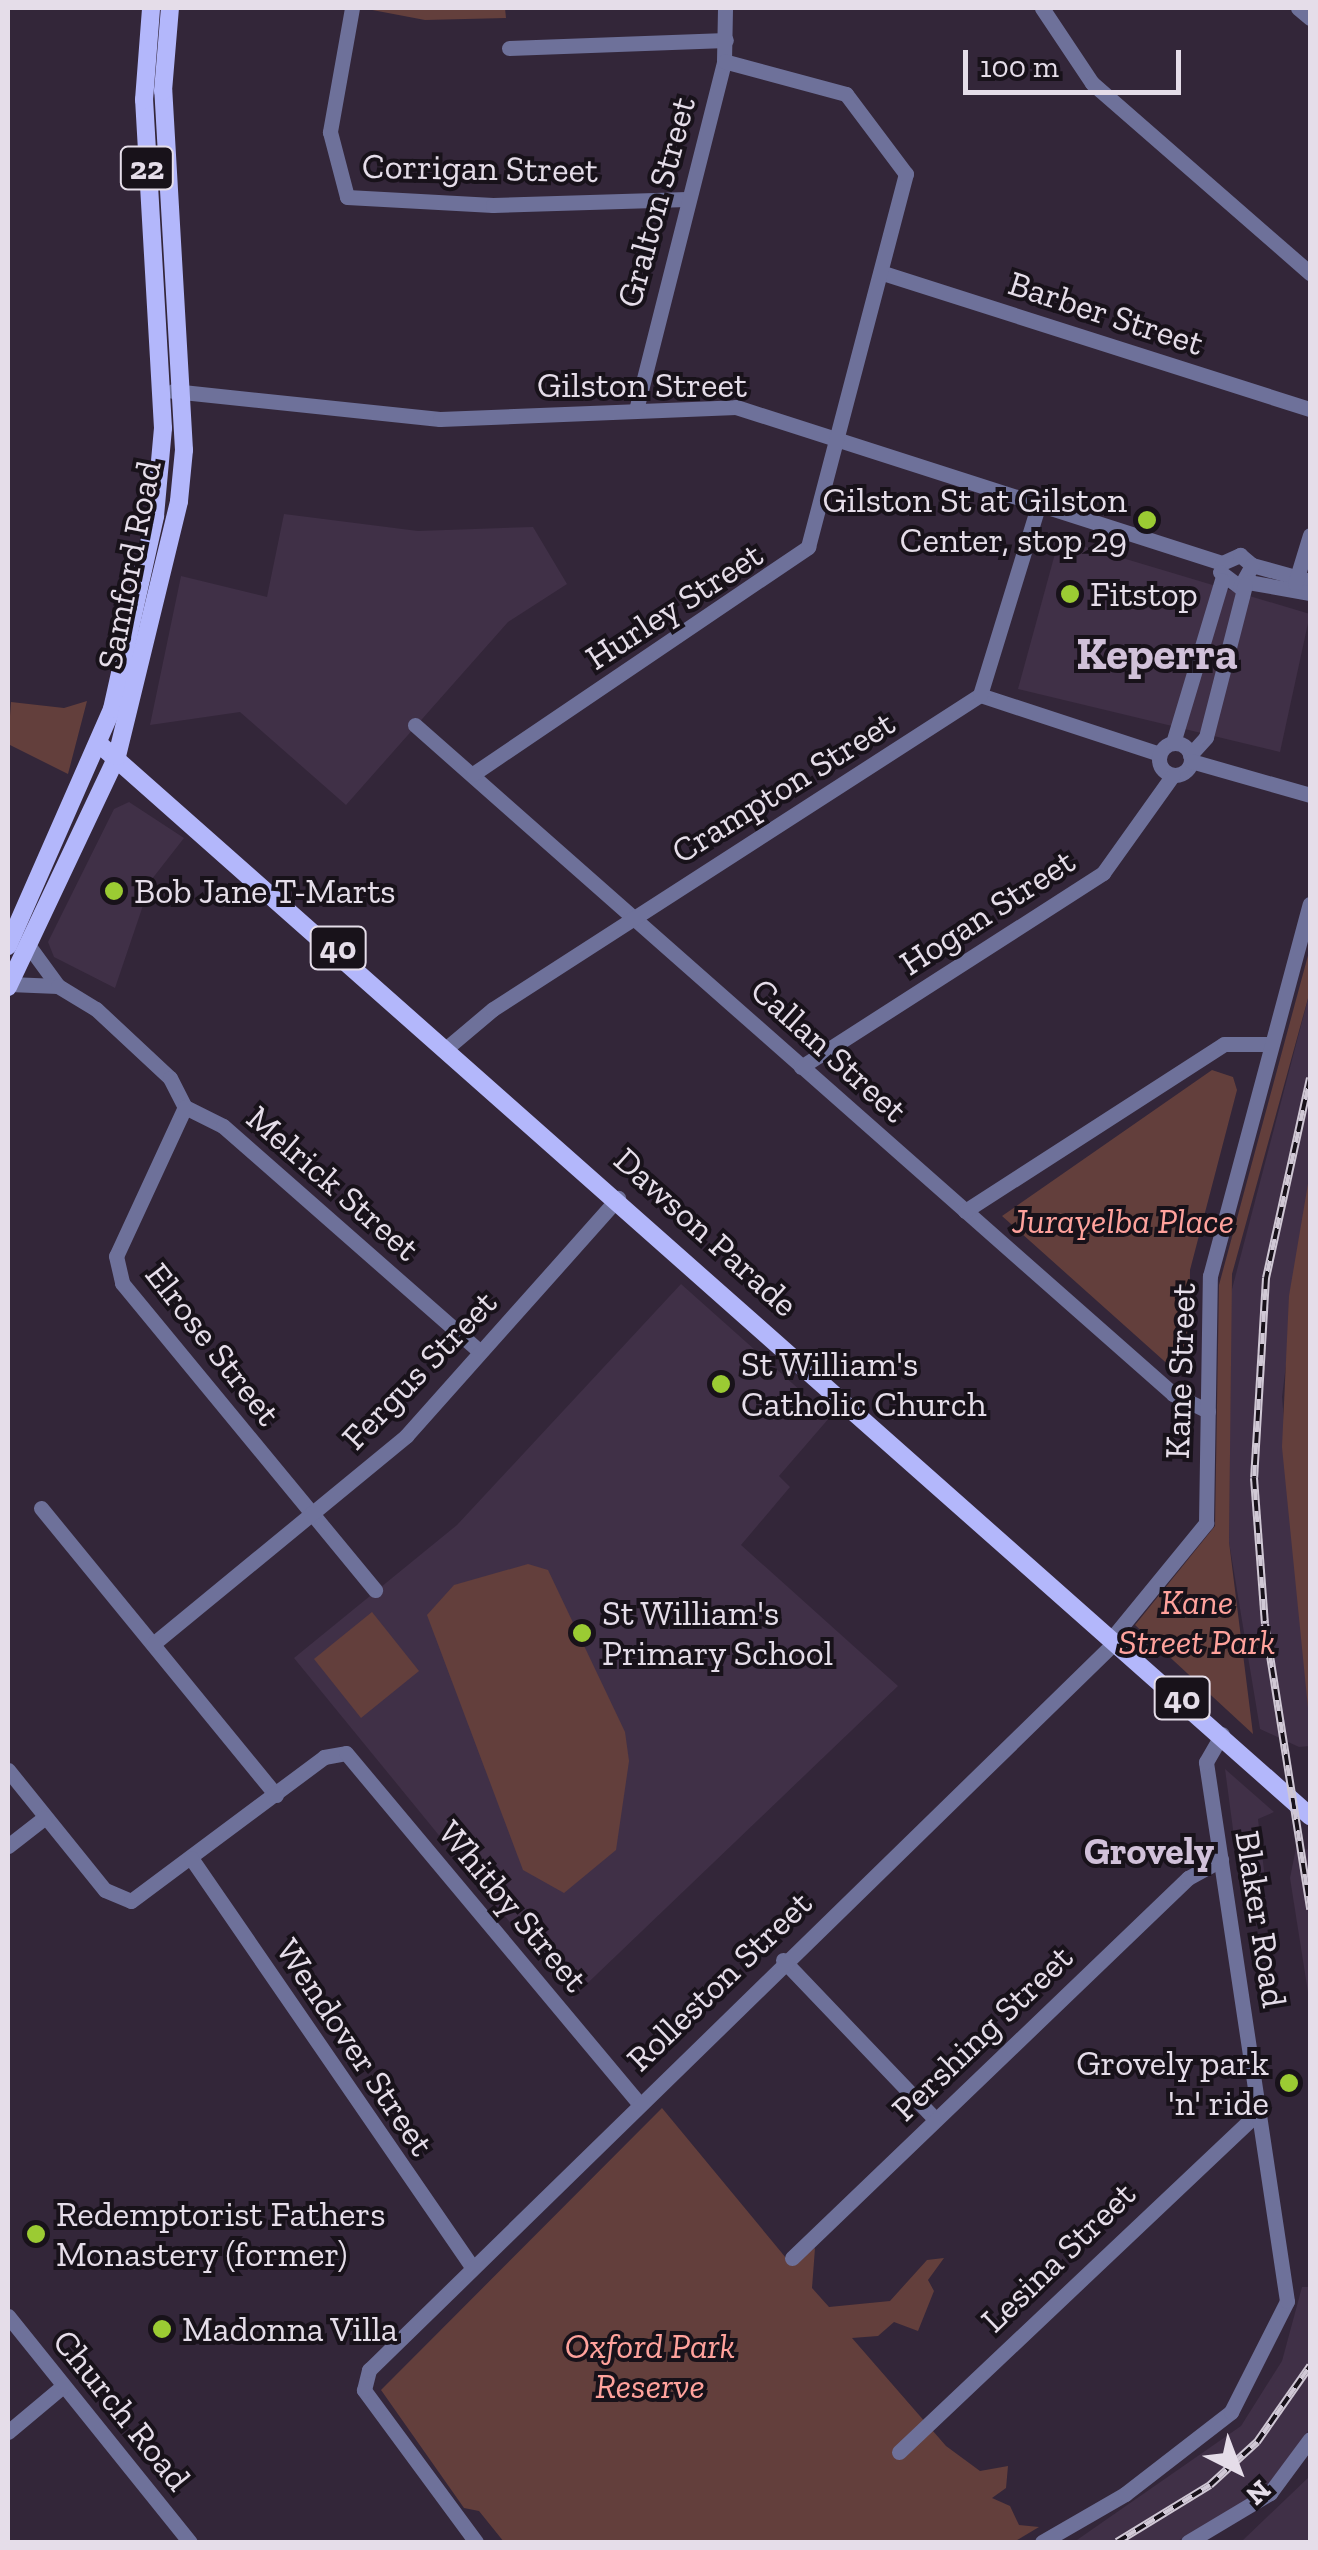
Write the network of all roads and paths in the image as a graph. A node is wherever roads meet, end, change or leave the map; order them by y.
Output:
1 (151, 8) edge
2 (170, 8) edge
3 (352, 8) edge
4 (725, 8) edge
5 (1042, 8) edge
6 (1298, 8) edge
7 (1310, 18) edge
8 (726, 40) junction
9 (509, 48) dead end
10 (724, 61) junction
11 (687, 199) junction
12 (883, 273) junction
13 (1310, 273) edge
14 (160, 391) junction
15 (182, 392) junction
16 (1310, 409) edge
17 (636, 410) junction
18 (838, 436) junction
19 (1040, 500) junction
20 (1310, 535) edge
21 (1252, 565) junction
22 (1222, 572) junction
23 (1301, 581) edge
24 (1247, 584) junction
25 (1310, 592) edge
26 (980, 695) junction
27 (415, 725) dead end
28 (98, 743) junction
29 (1173, 743) junction
30 (1159, 754) junction
31 (118, 756) junction
32 (1190, 758) junction
33 (473, 774) junction
34 (1173, 775) junction
35 (1310, 794) edge
36 (1310, 904) edge
37 (635, 916) junction
38 (8, 946) edge
39 (28, 946) junction
40 (8, 986) edge
41 (58, 986) junction
42 (1270, 1044) junction
43 (449, 1046) junction
44 (801, 1067) junction
45 (185, 1107) junction
46 (618, 1198) junction
47 (965, 1212) junction
48 (480, 1352) junction
49 (1208, 1411) junction
50 (40, 1508) dead end
51 (310, 1516) junction
52 (375, 1590) dead end
53 (1114, 1640) junction
54 (153, 1644) junction
55 (1222, 1734) junction
56 (8, 1770) edge
57 (276, 1795) junction
58 (1310, 1816) edge
59 (44, 1818) junction
60 (8, 1846) edge
61 (192, 1858) junction
62 (1221, 1860) junction
63 (783, 1960) junction
64 (637, 2102) junction
65 (1261, 2110) junction
66 (935, 2120) junction
67 (792, 2258) dead end
68 (472, 2267) junction
69 (8, 2316) edge
70 (64, 2386) junction
71 (8, 2432) edge
72 (1310, 2439) edge
73 (900, 2452) dead end
74 (190, 2542) edge
75 (476, 2542) edge
76 (1042, 2542) edge
77 (1188, 2542) edge

1 - 14 main road, Samford Road / 22
2 - 15 main road, Samford Road / 22
3 - 11 street, Corrigan Street
4 - 8 street, Gralton Street
5 - 13 street
6 - 7 street
8 - 9 street
8 - 10 street, Gralton Street
10 - 11 street, Gralton Street
10 - 12 street, Hurley Street
11 - 17 street, Gralton Street
12 - 16 street, Barber Street
12 - 18 street, Hurley Street
14 - 15 street, Gilston Street
14 - 28 main road, Samford Road / 22
15 - 17 street, Gilston Street
15 - 31 main road, Samford Road / 22
17 - 18 street, Gilston Street
18 - 19 street, Gilston Street
18 - 33 street, Hurley Street
19 - 22 street, Gilston Street
19 - 26 street
20 - 23 street
21 - 22 street
21 - 23 street
21 - 24 street
22 - 24 street
22 - 29 street
23 - 24 street
23 - 25 street
24 - 32 street
26 - 30 street
26 - 37 street, Crampton Street
27 - 33 street, Callan Street
28 - 31 main road, Dawson Parade / 40
28 - 38 main road, Samford Road / 22
29 - 30 street
29 - 32 street
30 - 34 street
31 - 39 main road, Samford Road / 22
31 - 43 main road, Dawson Parade / 40
32 - 34 street, Hogan Street
32 - 35 street
33 - 37 street, Callan Street
34 - 44 street, Hogan Street
36 - 42 street, Kane Street
37 - 43 street, Crampton Street
37 - 44 street, Callan Street
39 - 40 main road, Samford Road / 22
39 - 41 street, Melrick Street
40 - 41 street
41 - 45 street, Melrick Street
42 - 47 street
42 - 49 street, Kane Street
43 - 46 main road, Dawson Parade / 40
44 - 47 street, Callan Street
45 - 48 street, Melrick Street
45 - 51 street, Elrose Street
46 - 48 street, Fergus Street
46 - 53 main road, Dawson Parade / 40
47 - 49 street, Callan Street
48 - 51 street, Fergus Street
49 - 53 street, Kane Street
50 - 54 street
51 - 52 street, Elrose Street
51 - 54 street, Fergus Street
53 - 55 main road, Dawson Parade / 40
53 - 63 street, Rolleston Street
54 - 57 street
55 - 58 main road, Dawson Parade / 40
55 - 62 street, Blaker Road
56 - 59 street
57 - 61 street
57 - 64 street, Whitby Street
59 - 60 street
59 - 61 street
61 - 68 street, Wendover Street
62 - 65 street, Blaker Road
62 - 66 street, Pershing Street
63 - 64 street, Rolleston Street
63 - 66 street
64 - 68 street, Rolleston Street
65 - 73 street, Lesina Street
65 - 76 street, Blaker Road
66 - 67 street, Pershing Street
68 - 75 street, Rolleston Street
69 - 70 street, Church Road
70 - 71 street
70 - 74 street, Church Road
72 - 77 street

